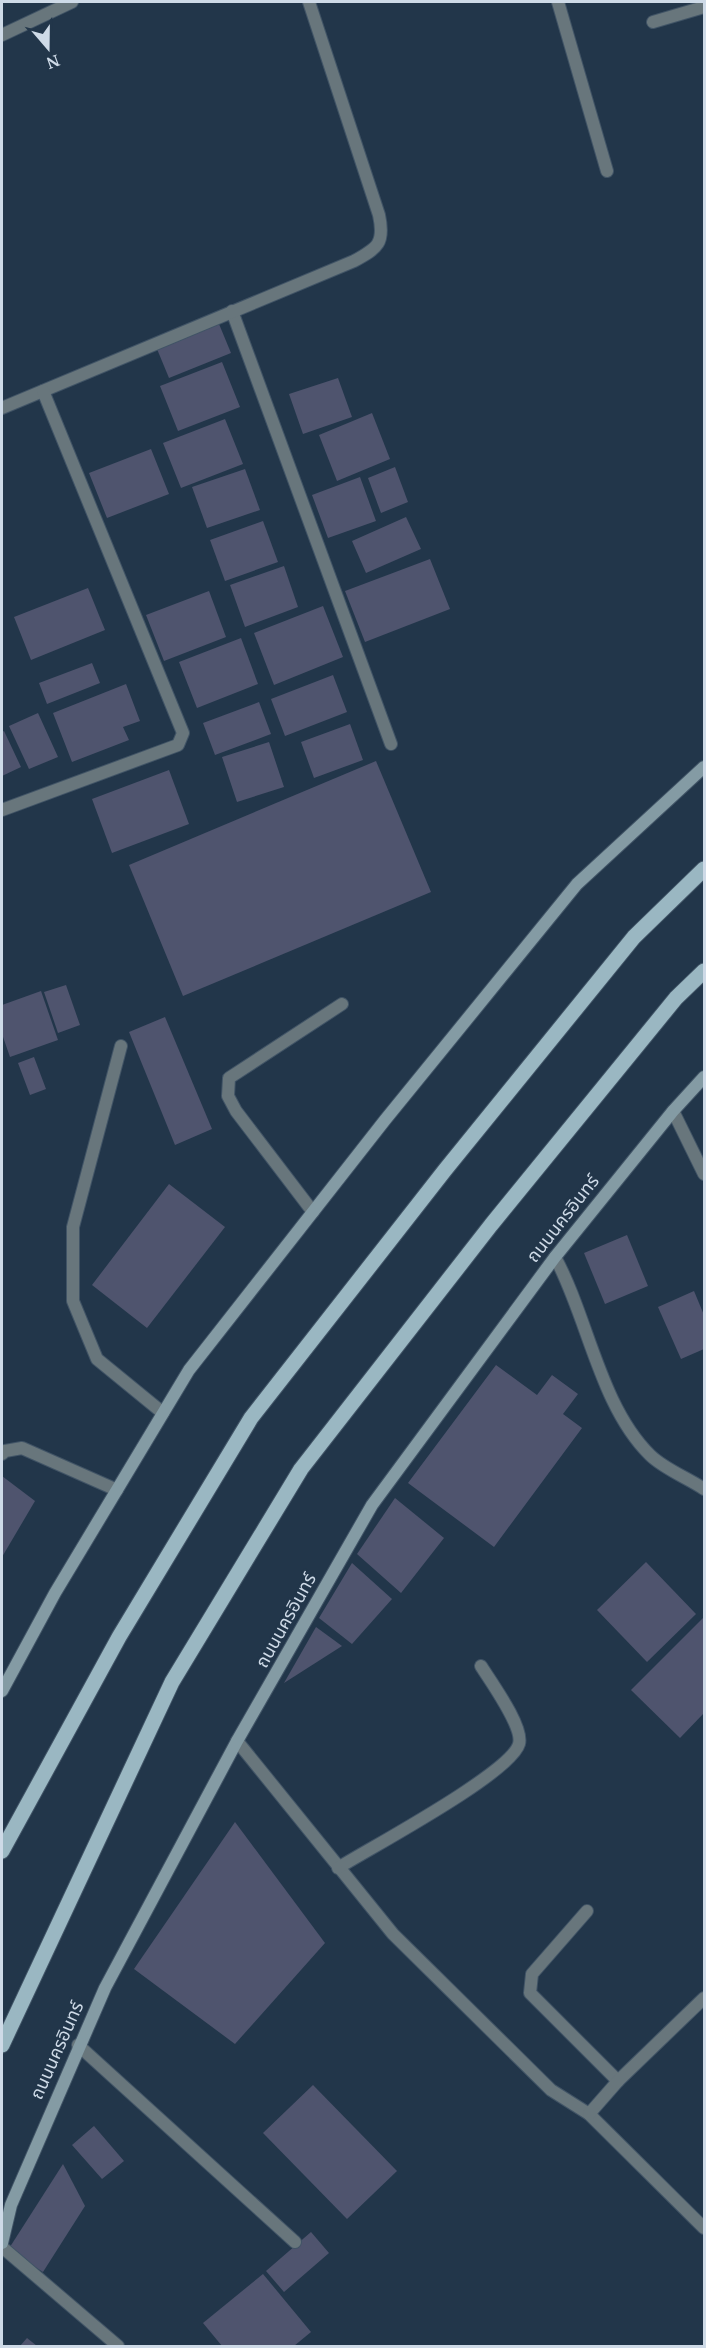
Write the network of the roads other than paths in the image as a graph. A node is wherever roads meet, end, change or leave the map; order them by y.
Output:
1 (72, 2) edge
2 (309, 2) edge
3 (558, 2) edge
4 (705, 7) edge
5 (653, 22) dead end
6 (2, 36) edge
7 (607, 171) dead end
8 (232, 311) junction
9 (43, 391) junction
10 (2, 408) edge
11 (391, 744) dead end
12 (705, 767) edge
13 (2, 810) edge
14 (705, 868) edge
15 (705, 971) edge
16 (342, 1004) dead end
17 (121, 1046) dead end
18 (705, 1077) edge
19 (673, 1111) junction
20 (705, 1174) edge
21 (313, 1212) junction
22 (555, 1257) junction
23 (163, 1413) junction
24 (2, 1454) edge
25 (705, 1489) edge
26 (117, 1490) junction
27 (481, 1666) dead end
28 (2, 1690) edge
29 (237, 1741) junction
30 (2, 1851) edge
31 (338, 1868) junction
32 (586, 1911) dead end
33 (705, 1998) edge
34 (2, 2044) edge
35 (78, 2045) junction
36 (618, 2082) junction
37 (589, 2114) junction
38 (705, 2228) edge
39 (295, 2242) dead end
40 (2, 2245) edge
41 (118, 2346) edge

1 - 6 street
2 - 8 street
3 - 7 street
4 - 5 street
8 - 9 street
8 - 11 street
9 - 10 street
9 - 13 street
12 - 21 main road
14 - 30 main road
15 - 34 main road
16 - 21 street
17 - 23 street
18 - 19 main road, ถนนนครอินทร์
19 - 20 street
19 - 22 main road, ถนนนครอินทร์
21 - 23 main road
22 - 25 street
22 - 29 main road, ถนนนครอินทร์
23 - 26 main road
24 - 26 street
26 - 28 main road
27 - 31 street
29 - 31 street
29 - 35 main road, ถนนนครอินทร์
31 - 37 street
32 - 36 street
33 - 36 street
35 - 39 street
35 - 40 main road, ถนนนครอินทร์
36 - 37 street
37 - 38 street
40 - 41 street

